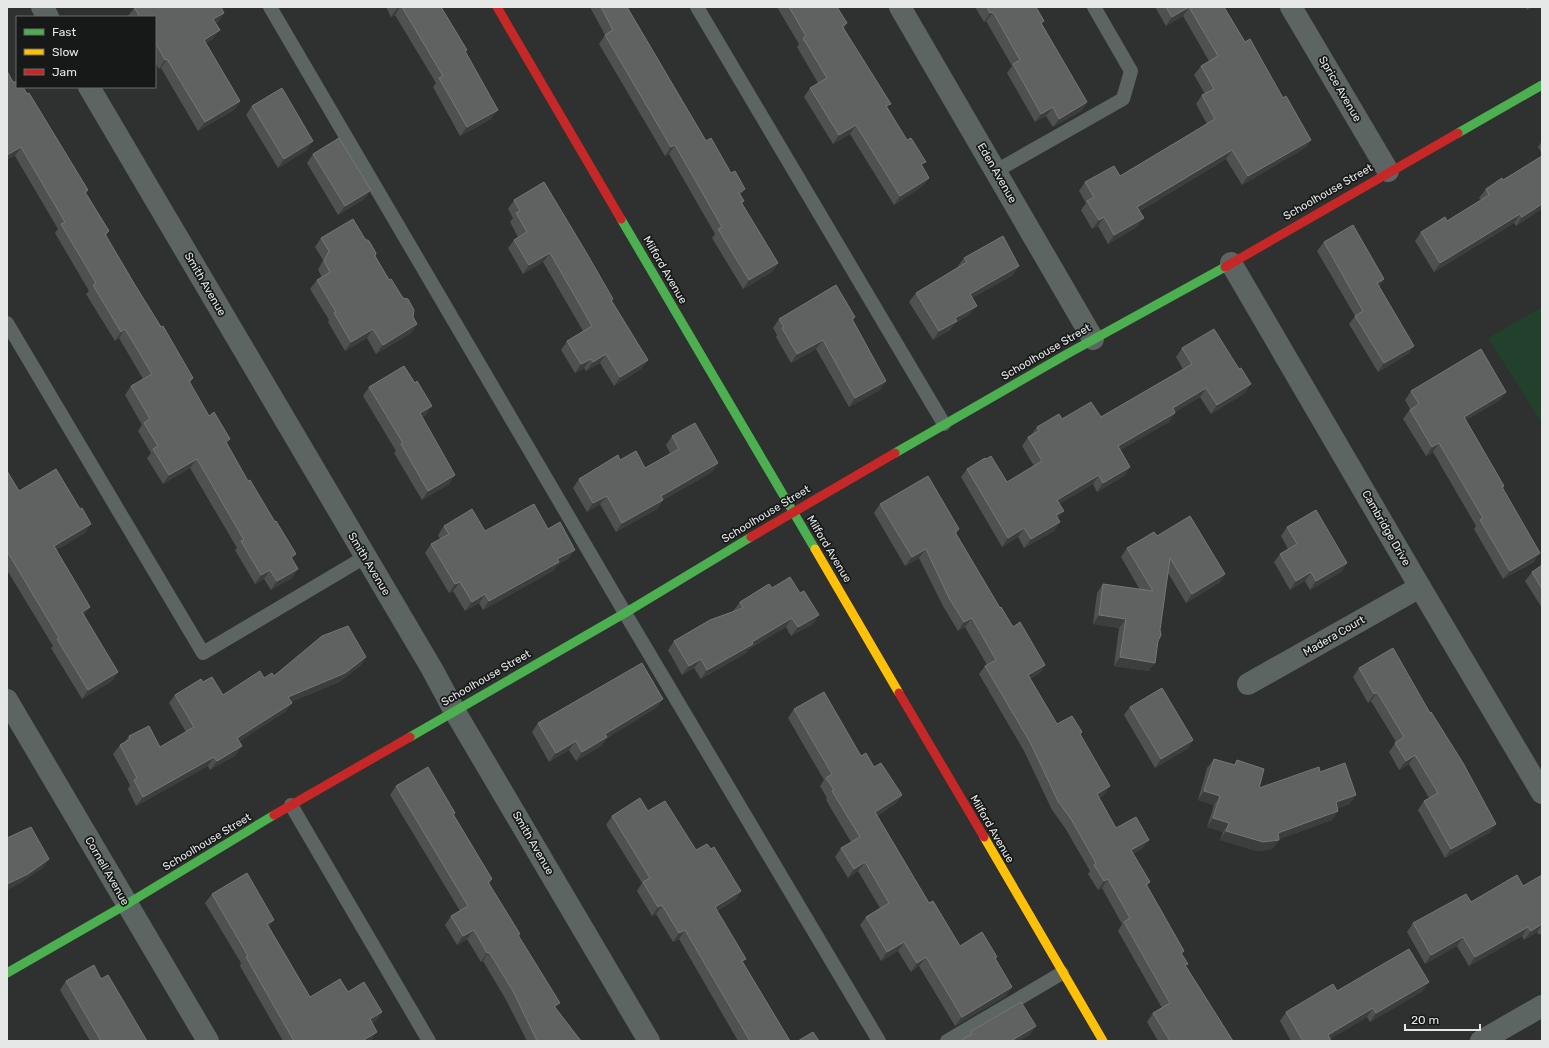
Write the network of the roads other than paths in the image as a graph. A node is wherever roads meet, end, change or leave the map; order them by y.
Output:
1 (42, 7) edge
2 (270, 7) edge
3 (497, 7) edge
4 (697, 7) edge
5 (900, 7) edge
6 (1094, 7) edge
7 (1291, 7) edge
8 (47, 16) edge
9 (1542, 85) edge
10 (90, 88) edge
11 (996, 171) junction
12 (1388, 172) junction
13 (1231, 263) junction
14 (7, 323) edge
15 (1093, 339) junction
16 (944, 424) junction
17 (792, 512) junction
18 (365, 557) junction
19 (1420, 587) junction
20 (625, 613) junction
21 (1248, 684) dead end
22 (7, 700) edge
23 (454, 710) junction
24 (1542, 793) edge
25 (291, 805) junction
26 (127, 904) junction
27 (7, 973) edge
28 (1062, 973) junction
29 (1542, 1006) edge
30 (208, 1041) edge
31 (429, 1041) edge
32 (648, 1041) edge
33 (879, 1041) edge
34 (947, 1041) edge
35 (1102, 1041) edge
36 (1481, 1041) edge

1 - 8 street
2 - 20 lane
3 - 17 street, Milford Avenue
4 - 16 lane
5 - 11 street, Eden Avenue
6 - 11 lane
7 - 12 street, Sprice Avenue
9 - 12 street, Schoolhouse Street
10 - 18 street, Smith Avenue
11 - 15 street, Eden Avenue
12 - 13 street, Schoolhouse Street
13 - 15 street, Schoolhouse Street
13 - 19 street, Cambridge Drive
14 - 18 lane
15 - 16 street, Schoolhouse Street
16 - 17 street, Schoolhouse Street
17 - 20 street, Schoolhouse Street
17 - 28 street, Milford Avenue
18 - 23 street, Smith Avenue
19 - 21 street, Madera Court
19 - 24 street, Cambridge Drive
20 - 23 street, Schoolhouse Street
20 - 33 lane
22 - 26 street, Cornell Avenue
23 - 25 street, Schoolhouse Street
23 - 32 street, Smith Avenue
25 - 26 street, Schoolhouse Street
25 - 31 lane
26 - 27 street, Schoolhouse Street
26 - 30 street, Cornell Avenue
28 - 34 lane
28 - 35 street, Milford Avenue
29 - 36 street

